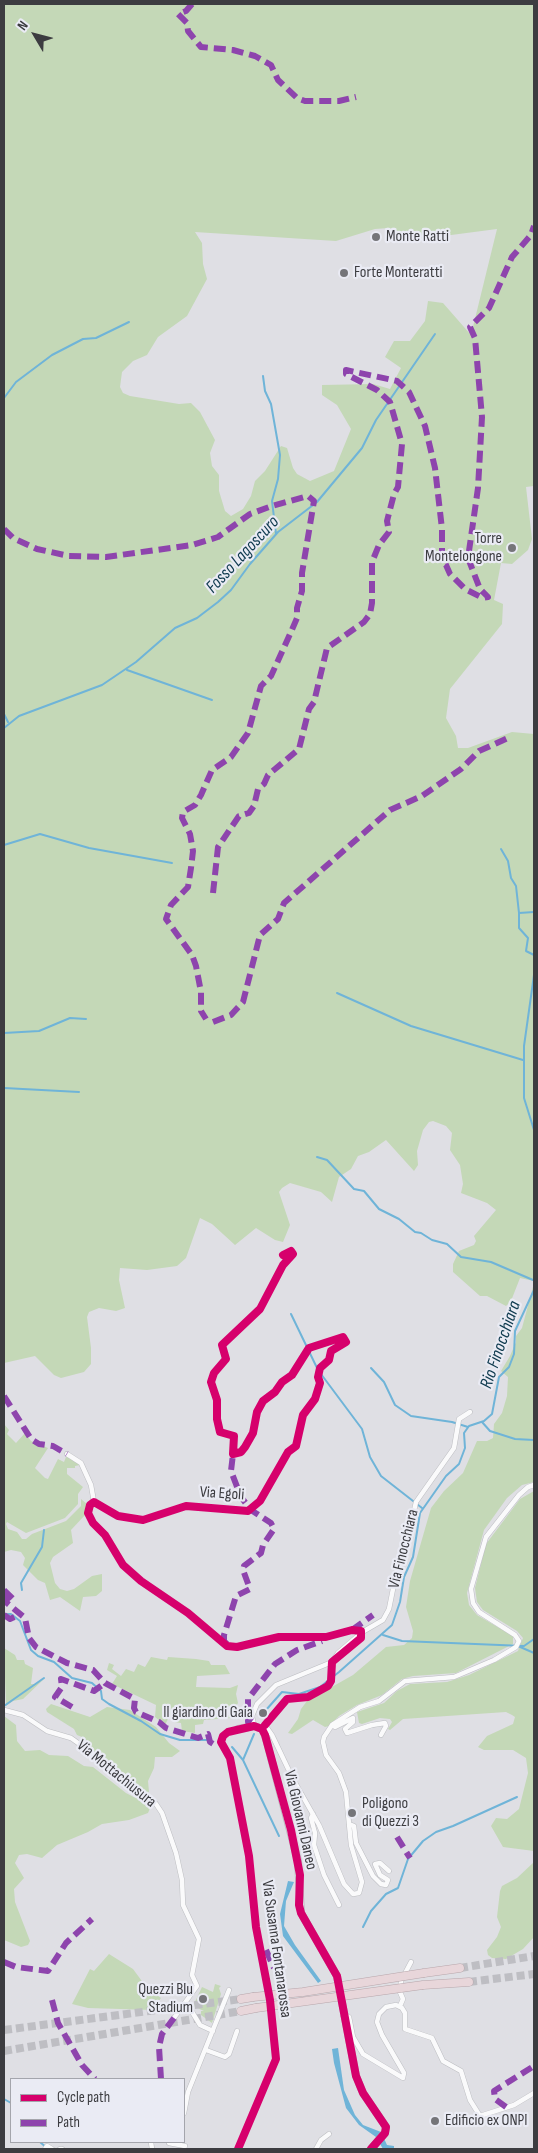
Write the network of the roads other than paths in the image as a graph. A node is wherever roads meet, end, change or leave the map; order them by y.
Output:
1 (283, 1255) dead end
2 (470, 1412) dead end
3 (66, 1454) dead end
4 (534, 1486) edge
5 (94, 1502) junction
6 (332, 1663) junction
7 (4, 1710) edge
8 (332, 1725) junction
9 (254, 1726) junction
10 (264, 1727) junction
11 (238, 1729) joint
12 (381, 1735) dead end
13 (312, 1814) junction
14 (349, 1824) junction
15 (389, 1871) dead end
16 (339, 1905) dead end
17 (411, 1962) dead end
18 (460, 1968) tunnel mouth
19 (469, 1982) tunnel mouth
20 (229, 1990) dead end
21 (241, 1999) tunnel mouth
22 (186, 2002) junction
23 (400, 2006) junction
24 (241, 2011) tunnel mouth
25 (343, 2015) junction
26 (174, 2018) dead end
27 (238, 2030) dead end
28 (213, 2031) junction
29 (206, 2050) junction
30 (534, 2093) edge
31 (185, 2108) edge
32 (329, 2134) dead end
33 (173, 2143) edge
34 (185, 2146) dead end
35 (372, 2148) edge
36 (238, 2149) edge
37 (316, 2149) edge

1 - 5 street, Via Egoli
2 - 6 street, Via Finocchiara
3 - 5 street
4 - 8 street
5 - 6 street, bridge
6 - 9 street, Via Finocchiara
6 - 10 street
7 - 22 street, Via Mottachiusura
8 - 12 street
8 - 14 street
9 - 10 street
9 - 11 street
10 - 13 street
10 - 25 street, Via Giovanni Daneo
11 - 36 street, Via Susanna Fontanarossa
13 - 14 street
13 - 16 street
14 - 15 street
17 - 23 street
18 - 21 highway, bridge
19 - 24 highway, bridge
20 - 28 street
22 - 26 street, Via Mottachiusura
22 - 28 street
23 - 25 street
23 - 30 street
25 - 35 street, Via Giovanni Daneo
27 - 29 street
28 - 29 street
29 - 31 street
32 - 37 street
33 - 34 street

